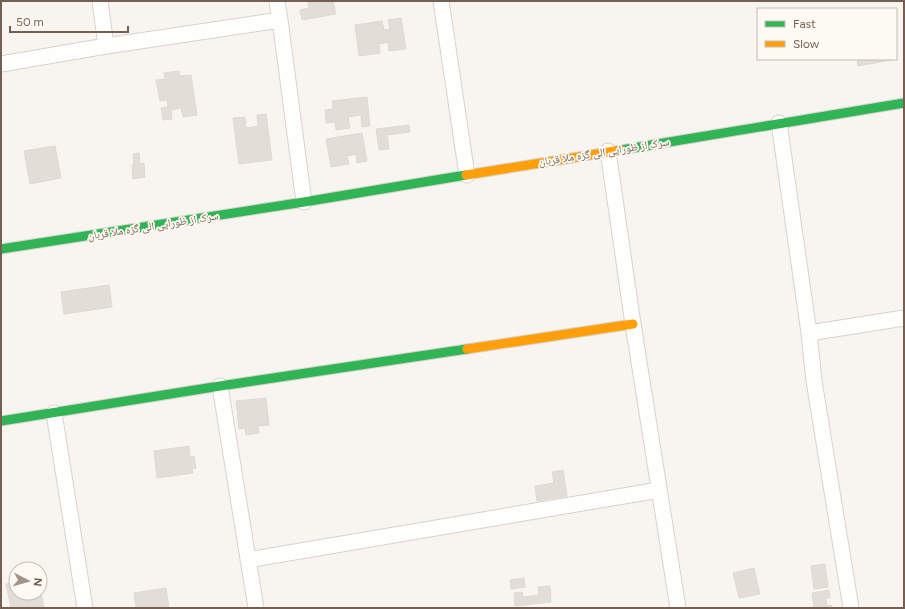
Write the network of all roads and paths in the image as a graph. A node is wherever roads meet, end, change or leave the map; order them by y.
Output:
1 (100, 1) edge
2 (277, 1) edge
3 (441, 1) edge
4 (280, 20) junction
5 (106, 46) junction
6 (1, 64) edge
7 (904, 102) edge
8 (779, 123) junction
9 (608, 151) junction
10 (467, 175) junction
11 (304, 202) junction
12 (1, 249) edge
13 (904, 318) edge
14 (633, 324) junction
15 (809, 333) junction
16 (220, 386) junction
17 (54, 413) junction
18 (1, 420) edge
19 (659, 490) junction
20 (248, 560) junction
21 (85, 608) edge
22 (256, 608) edge
23 (678, 608) edge
24 (851, 608) edge

1 - 5 street
2 - 4 street
3 - 10 street
4 - 5 street
4 - 11 street
5 - 6 street
7 - 8 street, سرک از ظورایی الی گزه ملا قربان
8 - 9 street, سرک از ظورایی الی گزه ملا قربان
8 - 15 street
9 - 10 street, سرک از ظورایی الی گزه ملا قربان
9 - 14 street
10 - 11 street, سرک از ظورایی الی گزه ملا قربان
11 - 12 street, سرک از ظورایی الی گزه ملا قربان
13 - 15 street
14 - 16 street
14 - 19 street
15 - 24 street
16 - 17 street
16 - 20 street
17 - 18 street
17 - 21 street
19 - 20 street
19 - 23 street
20 - 22 street

